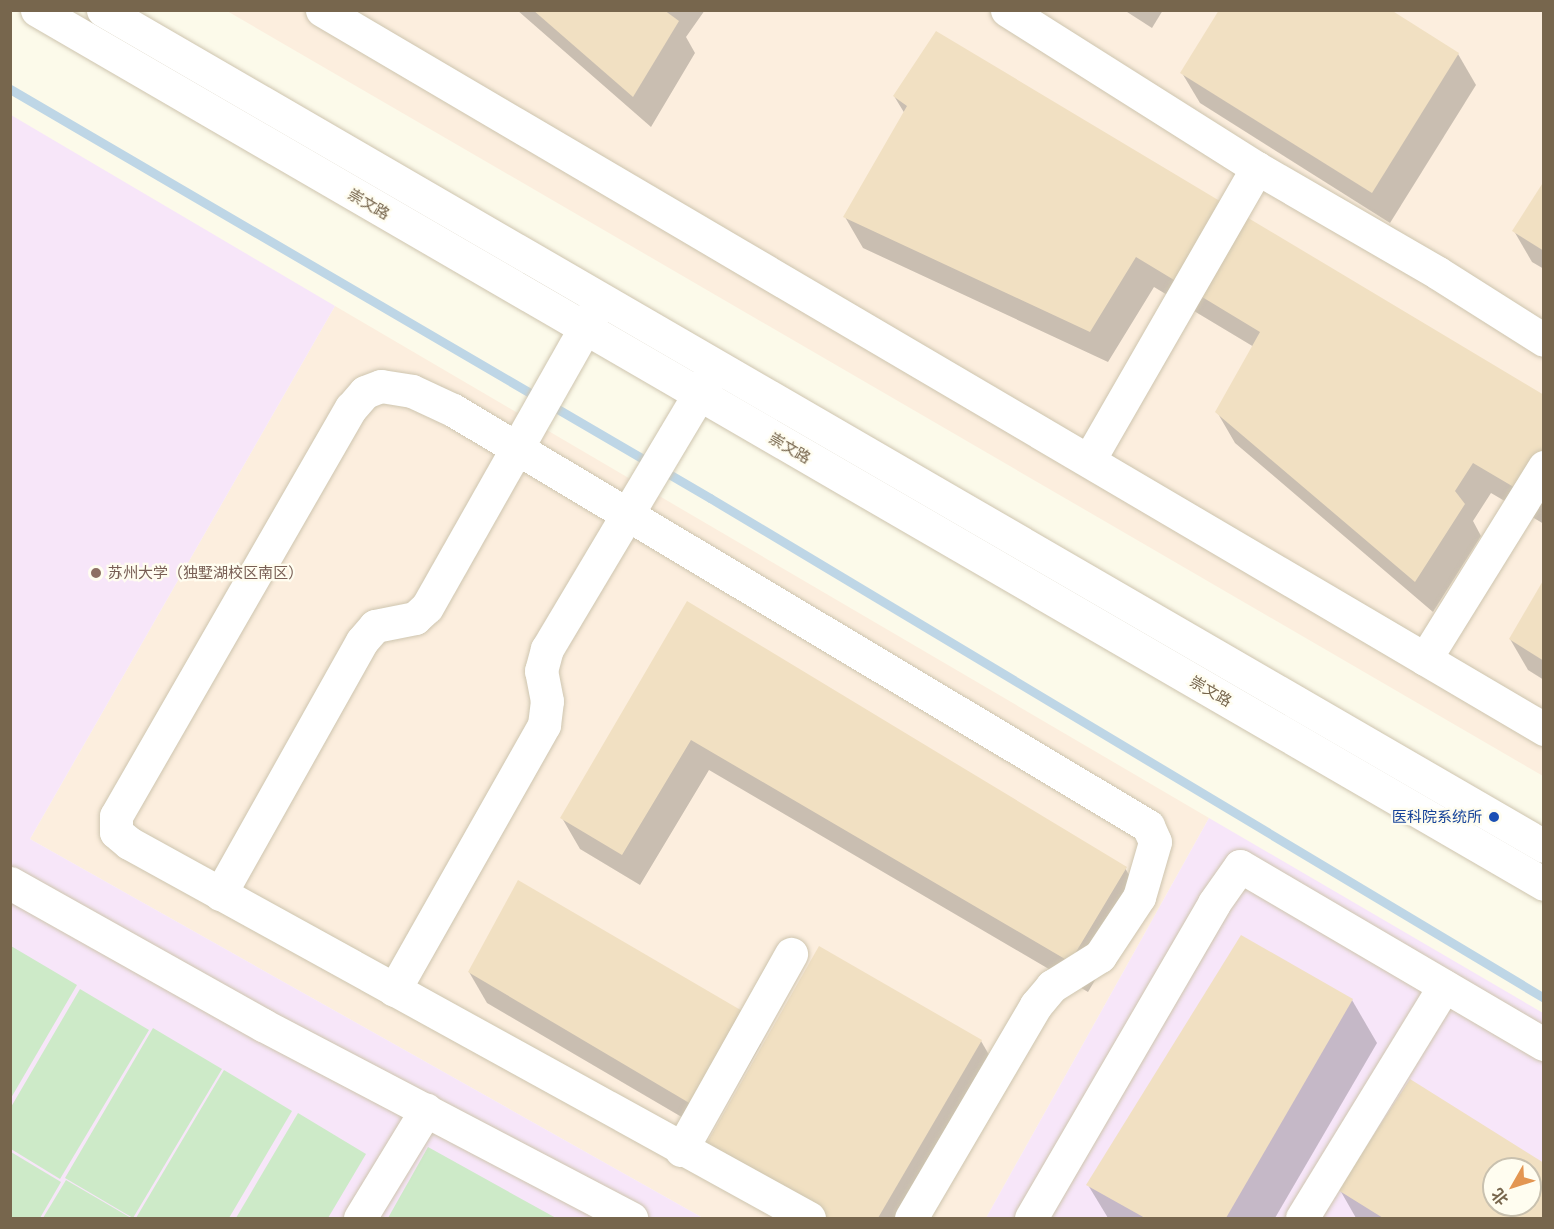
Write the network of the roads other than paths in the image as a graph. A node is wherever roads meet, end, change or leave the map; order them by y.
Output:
1 (37, 10) edge
2 (103, 10) edge
3 (322, 10) edge
4 (1007, 10) edge
5 (1257, 168) junction
6 (601, 300) junction
7 (584, 329) junction
8 (1544, 340) edge
9 (716, 366) junction
10 (698, 395) junction
11 (517, 447) junction
12 (1089, 460) junction
13 (1544, 467) edge
14 (625, 514) junction
15 (1425, 659) junction
16 (1544, 729) edge
17 (1544, 846) edge
18 (10, 883) edge
19 (1544, 884) edge
20 (220, 894) junction
21 (791, 954) dead end
22 (1444, 986) junction
23 (394, 990) junction
24 (1544, 1044) edge
25 (426, 1110) junction
26 (681, 1149) junction
27 (1312, 1215) edge
28 (360, 1218) edge
29 (631, 1218) edge
30 (809, 1218) edge
31 (911, 1218) edge
32 (1031, 1218) edge

1 - 7 street, 崇文路
2 - 6 street
3 - 12 street
4 - 5 street
5 - 8 street
5 - 12 street
6 - 7 street
6 - 9 street
7 - 10 street, 崇文路
7 - 11 street
9 - 10 street
9 - 17 street
10 - 14 street
10 - 19 street, 崇文路
11 - 14 street
11 - 20 street
11 - 20 street
12 - 15 street
13 - 15 street
14 - 23 street
14 - 31 street
15 - 16 street
18 - 25 street
20 - 23 street
21 - 26 street
22 - 24 street
22 - 27 street
22 - 32 street
23 - 26 street
25 - 28 street
25 - 29 street
26 - 30 street

